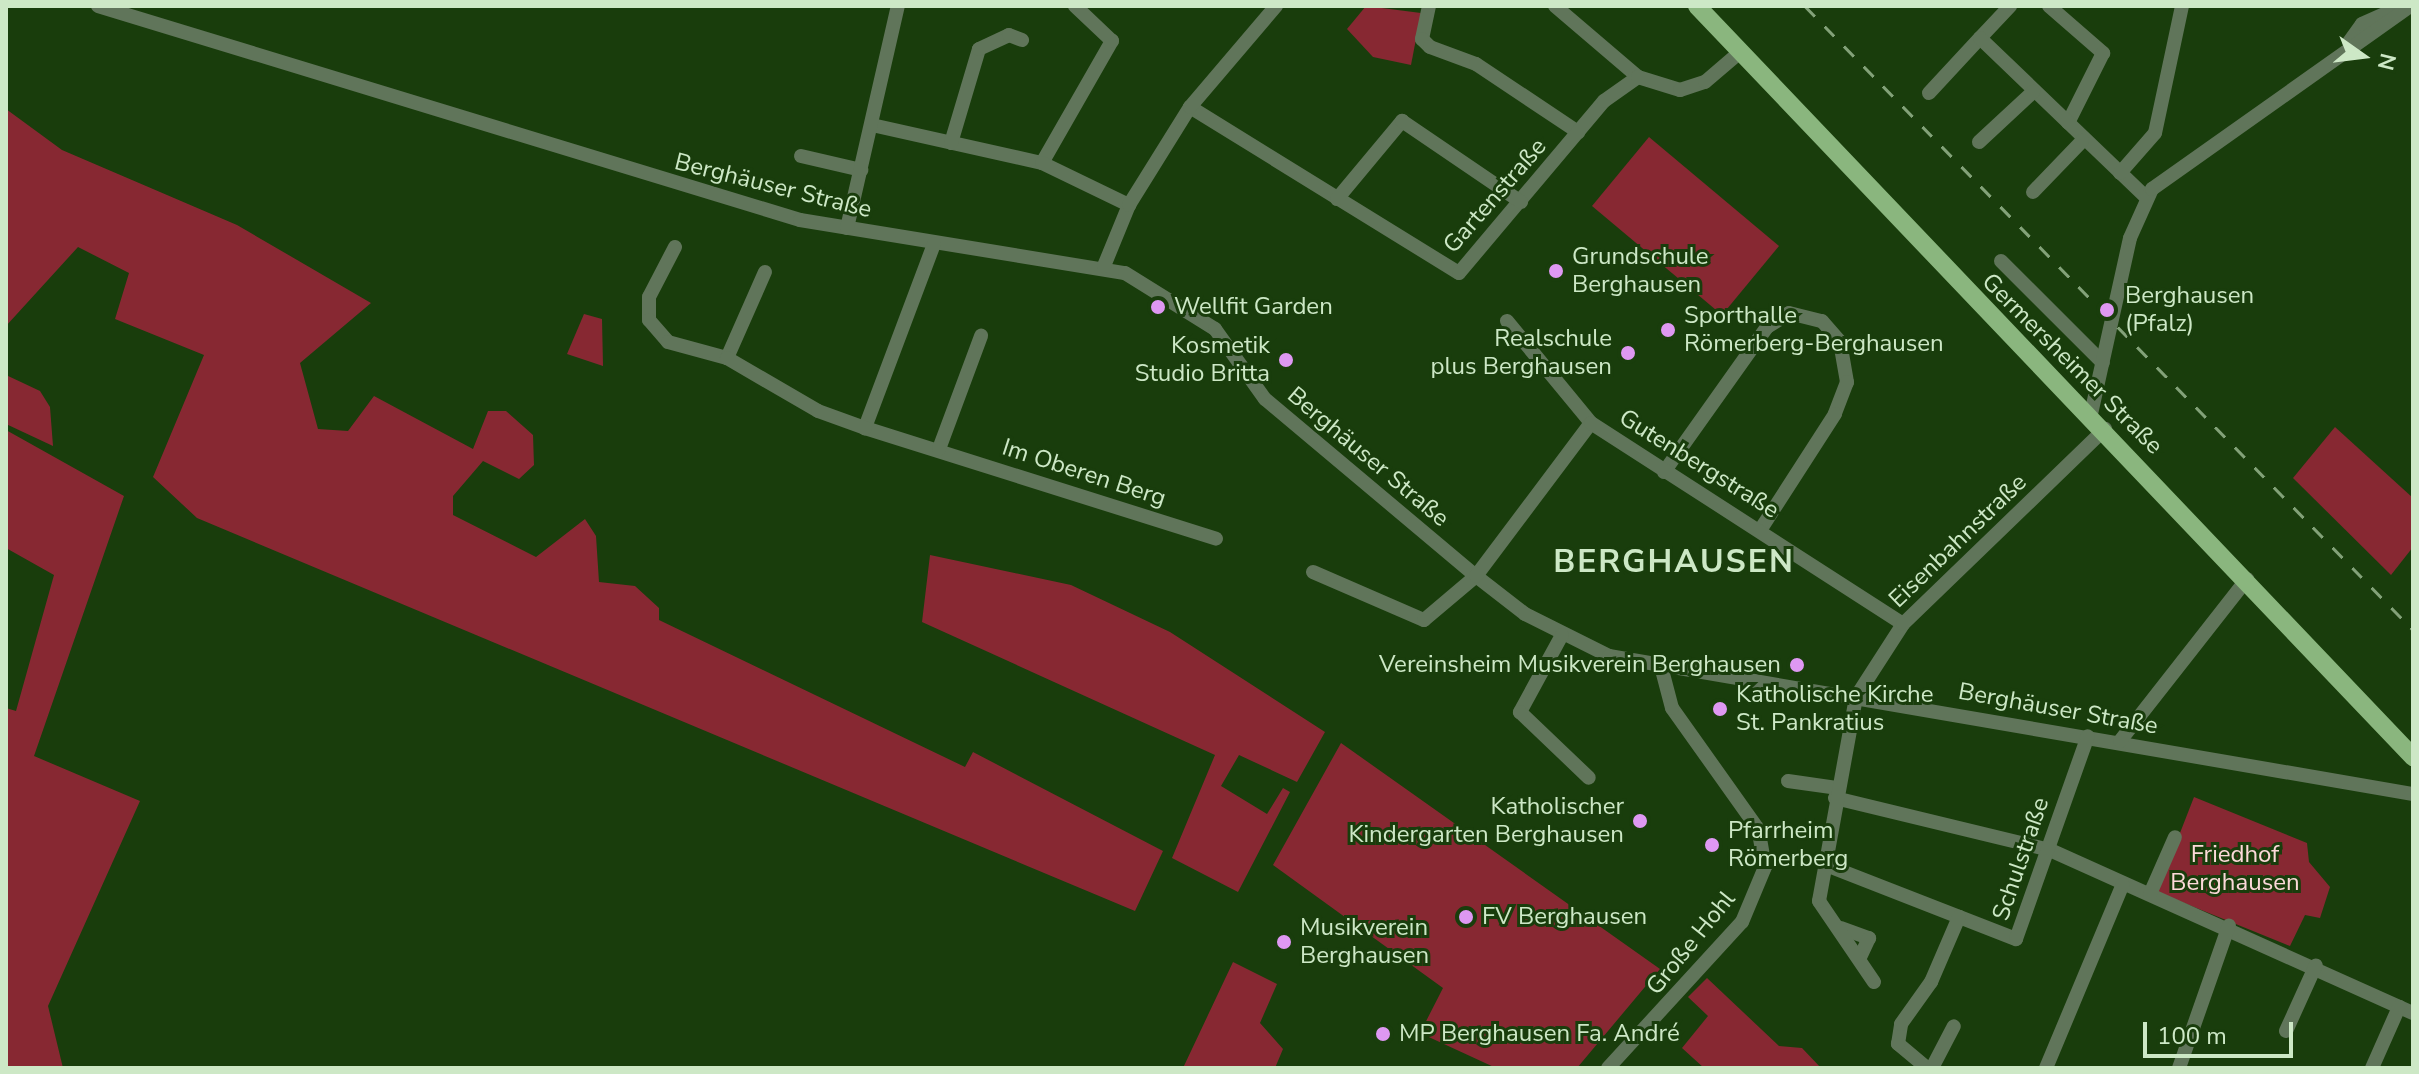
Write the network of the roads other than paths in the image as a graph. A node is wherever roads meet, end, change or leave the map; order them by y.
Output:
1 (98, 6) edge
2 (898, 6) edge
3 (1075, 6) edge
4 (1275, 6) edge
5 (1429, 6) edge
6 (1555, 6) edge
7 (1697, 6) edge
8 (2010, 6) edge
9 (2049, 6) edge
10 (2182, 6) edge
11 (2402, 6) edge
12 (2410, 6) edge
13 (1980, 38) junction
14 (1022, 40) dead end
15 (2344, 49) junction
16 (1740, 52) junction
17 (1638, 77) junction
18 (2033, 92) junction
19 (1929, 93) dead end
20 (1190, 107) junction
21 (2068, 123) junction
22 (872, 125) junction
23 (1578, 132) junction
24 (2082, 141) junction
25 (1979, 142) dead end
26 (951, 143) junction
27 (801, 156) dead end
28 (1042, 163) junction
29 (861, 170) junction
30 (2120, 173) junction
31 (2033, 192) dead end
32 (2146, 197) junction
33 (1337, 199) junction
34 (1521, 202) junction
35 (1129, 205) junction
36 (847, 228) junction
37 (934, 244) junction
38 (675, 247) dead end
39 (2001, 261) dead end
40 (1104, 266) junction
41 (765, 272) dead end
42 (1507, 321) dead end
43 (981, 336) dead end
44 (727, 358) junction
45 (2103, 363) junction
46 (2091, 414) junction
47 (1591, 423) junction
48 (865, 428) junction
49 (2105, 429) junction
50 (939, 449) junction
51 (1664, 472) junction
52 (1761, 529) junction
53 (1216, 539) dead end
54 (1313, 572) dead end
55 (1476, 576) junction
56 (2247, 579) junction
57 (1903, 624) junction
58 (1562, 635) junction
59 (1661, 666) junction
60 (1856, 697) junction
61 (2088, 736) junction
62 (2120, 741) junction
63 (2413, 757) edge
64 (1589, 778) dead end
65 (1788, 781) dead end
66 (1836, 793) junction
67 (2413, 794) edge
68 (2175, 837) dead end
69 (2050, 850) junction
70 (1826, 865) junction
71 (2123, 884) junction
72 (2150, 894) junction
73 (1959, 917) junction
74 (2229, 925) junction
75 (2316, 965) junction
76 (1874, 982) dead end
77 (2406, 1010) edge
78 (1954, 1026) dead end
79 (2286, 1031) dead end
80 (1608, 1068) edge
81 (1930, 1068) edge
82 (2046, 1068) edge
83 (2179, 1068) edge
84 (2372, 1068) edge

1 - 36 street, Berghäuser Straße
2 - 22 street
3 - 28 street
4 - 20 street
5 - 23 street
6 - 17 street
7 - 16 main road, Germersheimer Straße
8 - 13 street
9 - 21 street
10 - 30 street
11 - 15 street
12 - 15 street
13 - 18 street
13 - 19 street
14 - 26 street
15 - 32 street
16 - 17 street
16 - 46 main road, Germersheimer Straße
17 - 23 street, Gartenstraße
18 - 21 street
18 - 25 street
20 - 33 street, Gartenstraße
20 - 35 street
21 - 24 street
22 - 26 street
22 - 29 street
23 - 34 street, Gartenstraße
24 - 30 street
24 - 31 street
26 - 28 street
27 - 29 street
28 - 35 street
29 - 36 street
30 - 32 street
32 - 45 street
33 - 34 street, Gartenstraße
33 - 34 street
35 - 40 street
36 - 37 street, Berghäuser Straße
37 - 40 street, Berghäuser Straße
37 - 48 street
38 - 44 street, Im Oberen Berg
39 - 45 street
40 - 55 street, Berghäuser Straße
41 - 44 street
42 - 47 street, Gutenbergstraße
43 - 50 street
44 - 48 street, Im Oberen Berg
45 - 46 street
46 - 49 main road, Germersheimer Straße
47 - 51 street, Gutenbergstraße
47 - 55 street, Gutenbergstraße
48 - 50 street, Im Oberen Berg
49 - 56 main road, Germersheimer Straße
49 - 57 street, Eisenbahnstraße
50 - 53 street, Im Oberen Berg
51 - 52 street, Gutenbergstraße
51 - 52 street
52 - 57 street, Gutenbergstraße
54 - 55 street, Gutenbergstraße
55 - 58 street, Berghäuser Straße
56 - 62 street
56 - 63 main road, Germersheimer Straße
57 - 60 street, Eisenbahnstraße
58 - 59 street, Berghäuser Straße
58 - 64 street
59 - 60 street, Berghäuser Straße
59 - 80 street, Große Hohl
60 - 61 street, Berghäuser Straße
60 - 66 street
61 - 62 street, Berghäuser Straße
61 - 69 street, Schulstraße
62 - 67 street, Berghäuser Straße
65 - 66 street
66 - 69 street
66 - 70 street
68 - 72 street
69 - 71 street
69 - 73 street, Schulstraße
70 - 73 street, Schulstraße
70 - 76 street
71 - 72 street
71 - 82 street
72 - 74 street
73 - 81 street
74 - 75 street
74 - 83 street
75 - 77 street
75 - 79 street
77 - 84 street
78 - 81 street

